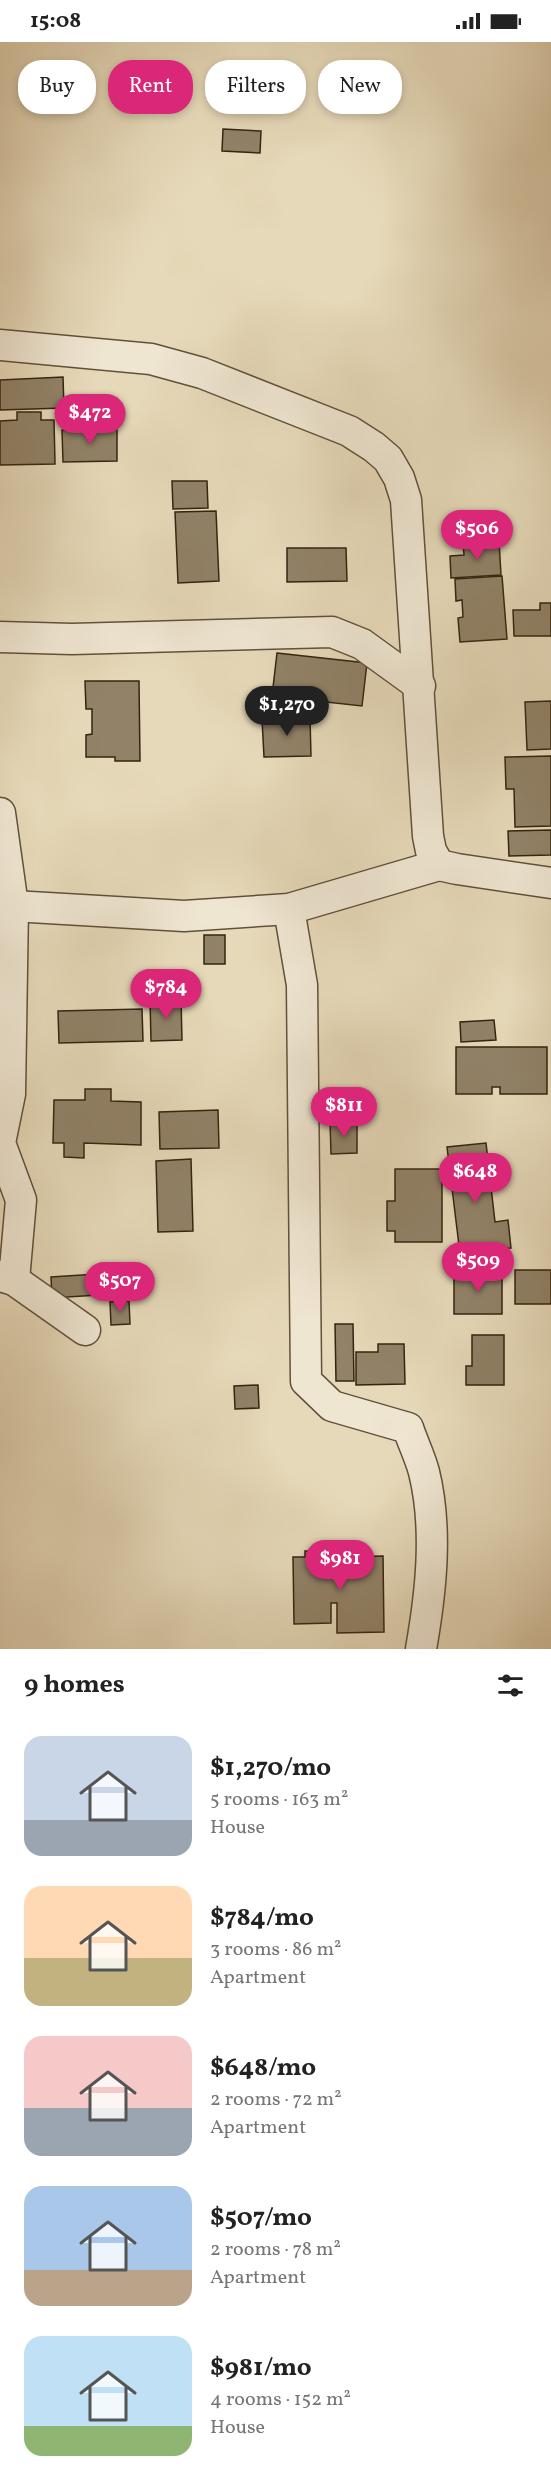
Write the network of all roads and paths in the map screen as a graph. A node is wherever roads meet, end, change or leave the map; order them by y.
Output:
1 (0, 345) edge
2 (0, 637) edge
3 (420, 686) junction
4 (0, 813) edge
5 (439, 865) junction
6 (551, 883) edge
7 (13, 906) junction
8 (289, 909) junction
9 (7, 1278) edge
10 (85, 1330) dead end
11 (421, 1649) edge

1 - 3 street
2 - 3 street
3 - 5 street
4 - 7 street
5 - 6 street
5 - 8 street
7 - 8 street
7 - 9 street
8 - 11 street
9 - 10 street

